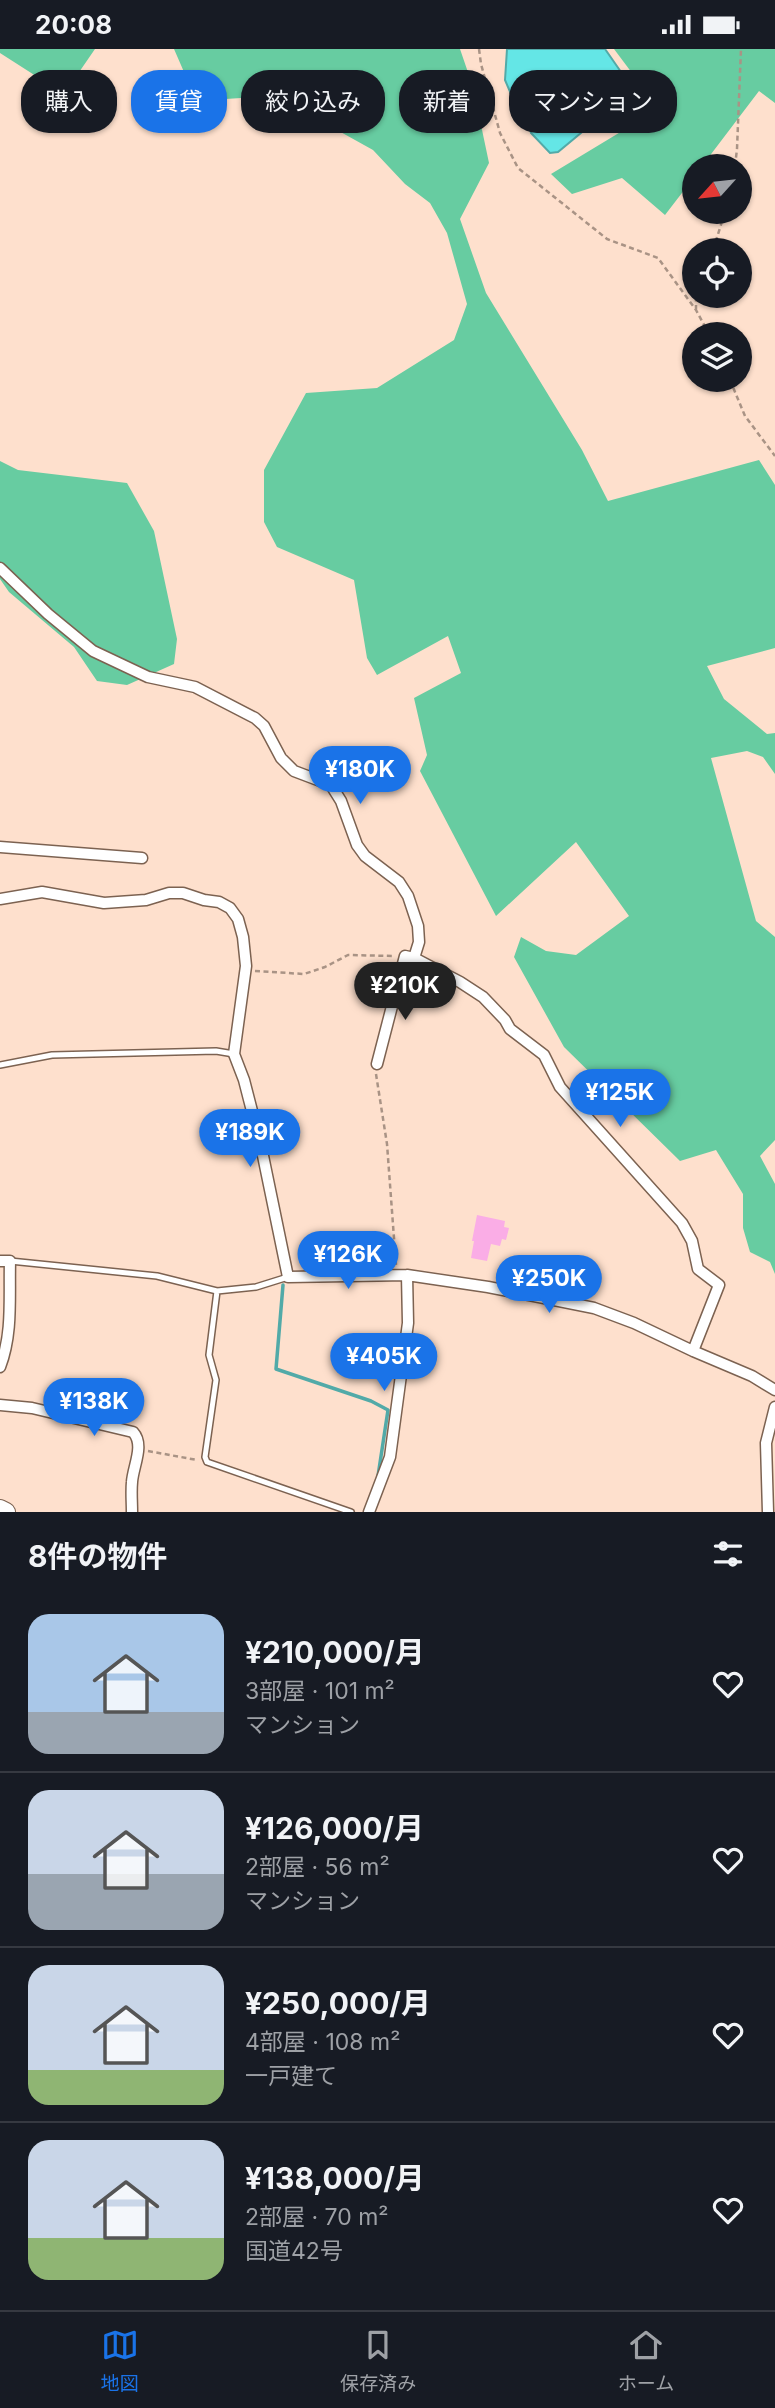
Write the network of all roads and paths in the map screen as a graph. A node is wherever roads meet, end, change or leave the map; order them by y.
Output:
1 (479, 49) edge
2 (741, 49) edge
3 (736, 154) edge
4 (696, 310) joint
5 (702, 322) edge
6 (735, 392) edge
7 (775, 456) edge
8 (0, 568) edge
9 (0, 846) edge
10 (142, 858) dead end
11 (0, 899) edge
12 (410, 957) junction
13 (245, 969) junction
14 (234, 1054) junction
15 (377, 1064) joint
16 (0, 1065) edge
17 (5, 1261) edge
18 (403, 1275) junction
19 (288, 1277) junction
20 (217, 1291) junction
21 (693, 1351) junction
22 (0, 1367) edge
23 (775, 1389) edge
24 (0, 1405) edge
25 (775, 1407) edge
26 (773, 1426) edge
27 (138, 1450) junction
28 (207, 1462) junction
29 (0, 1509) edge
30 (6, 1512) edge
31 (132, 1512) edge
32 (351, 1512) edge
33 (369, 1512) edge
34 (768, 1512) edge

1 - 4 path
2 - 3 path
4 - 5 path
6 - 7 path
8 - 12 street
9 - 10 street
11 - 13 street
12 - 13 path
12 - 15 street
12 - 21 street
13 - 14 street
14 - 16 lane
14 - 19 street
15 - 18 path
17 - 20 lane
17 - 22 street
18 - 19 street
18 - 21 street
18 - 33 street
19 - 20 lane
20 - 28 lane
21 - 23 street
24 - 27 street
25 - 26 street
26 - 34 street
27 - 28 path
27 - 31 street
28 - 32 lane
29 - 30 highway

